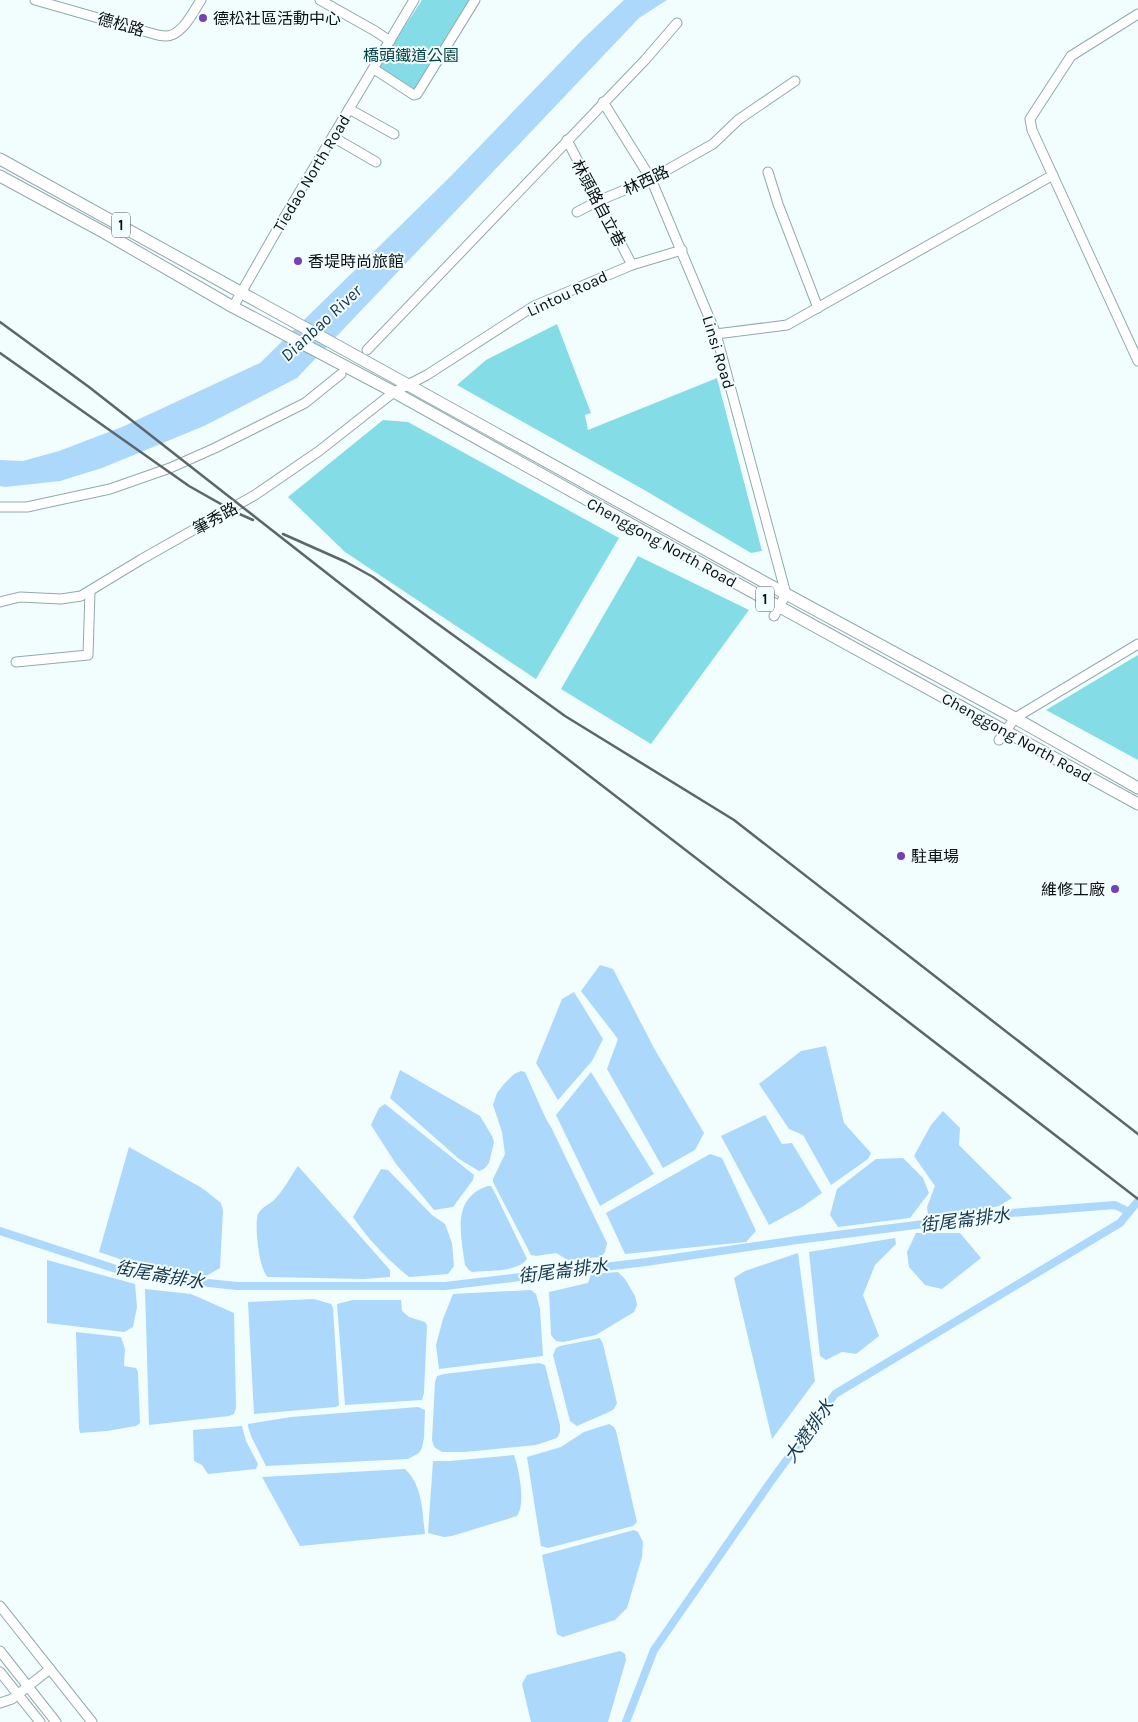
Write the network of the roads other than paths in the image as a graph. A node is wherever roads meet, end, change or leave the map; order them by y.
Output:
1 (36, 0) edge
2 (201, 0) edge
3 (320, 0) edge
4 (414, 0) edge
5 (475, 0) edge
6 (1138, 14) edge
7 (677, 23) dead end
8 (390, 41) junction
9 (374, 69) junction
10 (795, 81) dead end
11 (603, 102) junction
12 (349, 109) junction
13 (394, 134) dead end
14 (332, 137) junction
15 (567, 140) junction
16 (0, 159) edge
17 (376, 162) dead end
18 (768, 172) dead end
19 (1053, 175) junction
20 (0, 176) edge
21 (652, 179) junction
22 (598, 201) junction
23 (577, 212) dead end
24 (682, 250) junction
25 (632, 265) junction
26 (241, 292) junction
27 (233, 307) junction
28 (818, 308) junction
29 (716, 334) junction
30 (367, 350) dead end
31 (1138, 361) edge
32 (342, 370) junction
33 (410, 385) junction
34 (394, 392) junction
35 (0, 507) edge
36 (90, 591) junction
37 (786, 594) junction
38 (0, 602) edge
39 (777, 612) junction
40 (1138, 644) edge
41 (16, 662) dead end
42 (1015, 718) junction
43 (1002, 735) junction
44 (1138, 788) edge
45 (1138, 804) edge
46 (0, 1606) edge
47 (0, 1651) edge
48 (50, 1669) junction
49 (0, 1672) edge
50 (28, 1687) junction
51 (18, 1695) junction
52 (0, 1703) edge
53 (40, 1722) edge
54 (56, 1722) edge
55 (92, 1722) edge

1 - 2 street, 德松路
3 - 8 street
4 - 8 street, Tiedao North Road
5 - 9 street
6 - 19 street
7 - 11 street
8 - 9 street, Tiedao North Road
9 - 12 street, Tiedao North Road
10 - 21 street, 林西路
11 - 15 street
11 - 21 street, Linsi Road
12 - 13 street
12 - 14 street, Tiedao North Road
14 - 17 street
14 - 26 street, Tiedao North Road
15 - 22 street, 林頭路自立巷
15 - 30 street
16 - 26 main road, 1
18 - 28 street
19 - 28 street
19 - 31 street
20 - 27 main road, 1
21 - 22 street, 林西路
21 - 24 street, Linsi Road
22 - 23 street, 林西路
22 - 25 street, 林頭路自立巷
24 - 25 street, Lintou Road
24 - 29 street, Linsi Road
25 - 33 street, Lintou Road
26 - 27 street, Tiedao North Road
26 - 33 main road, Chenggong North Road / 1
27 - 32 main road, 1
28 - 29 street
29 - 37 street, Linsi Road
32 - 34 main road, Chenggong North Road / 1
32 - 35 street
33 - 34 street, 筆秀路
33 - 37 main road, Chenggong North Road / 1
34 - 36 street, 筆秀路
34 - 39 main road, Chenggong North Road / 1
36 - 38 street, 筆秀路
36 - 41 street
37 - 39 street
37 - 42 main road, Chenggong North Road / 1
39 - 43 main road, Chenggong North Road / 1
40 - 42 street
42 - 43 street
42 - 44 main road, Chenggong North Road / 1
43 - 45 main road, Chenggong North Road / 1
46 - 48 street
47 - 50 street
48 - 50 street
48 - 55 street
49 - 51 street
50 - 51 street
50 - 54 street
51 - 52 street
51 - 53 street

